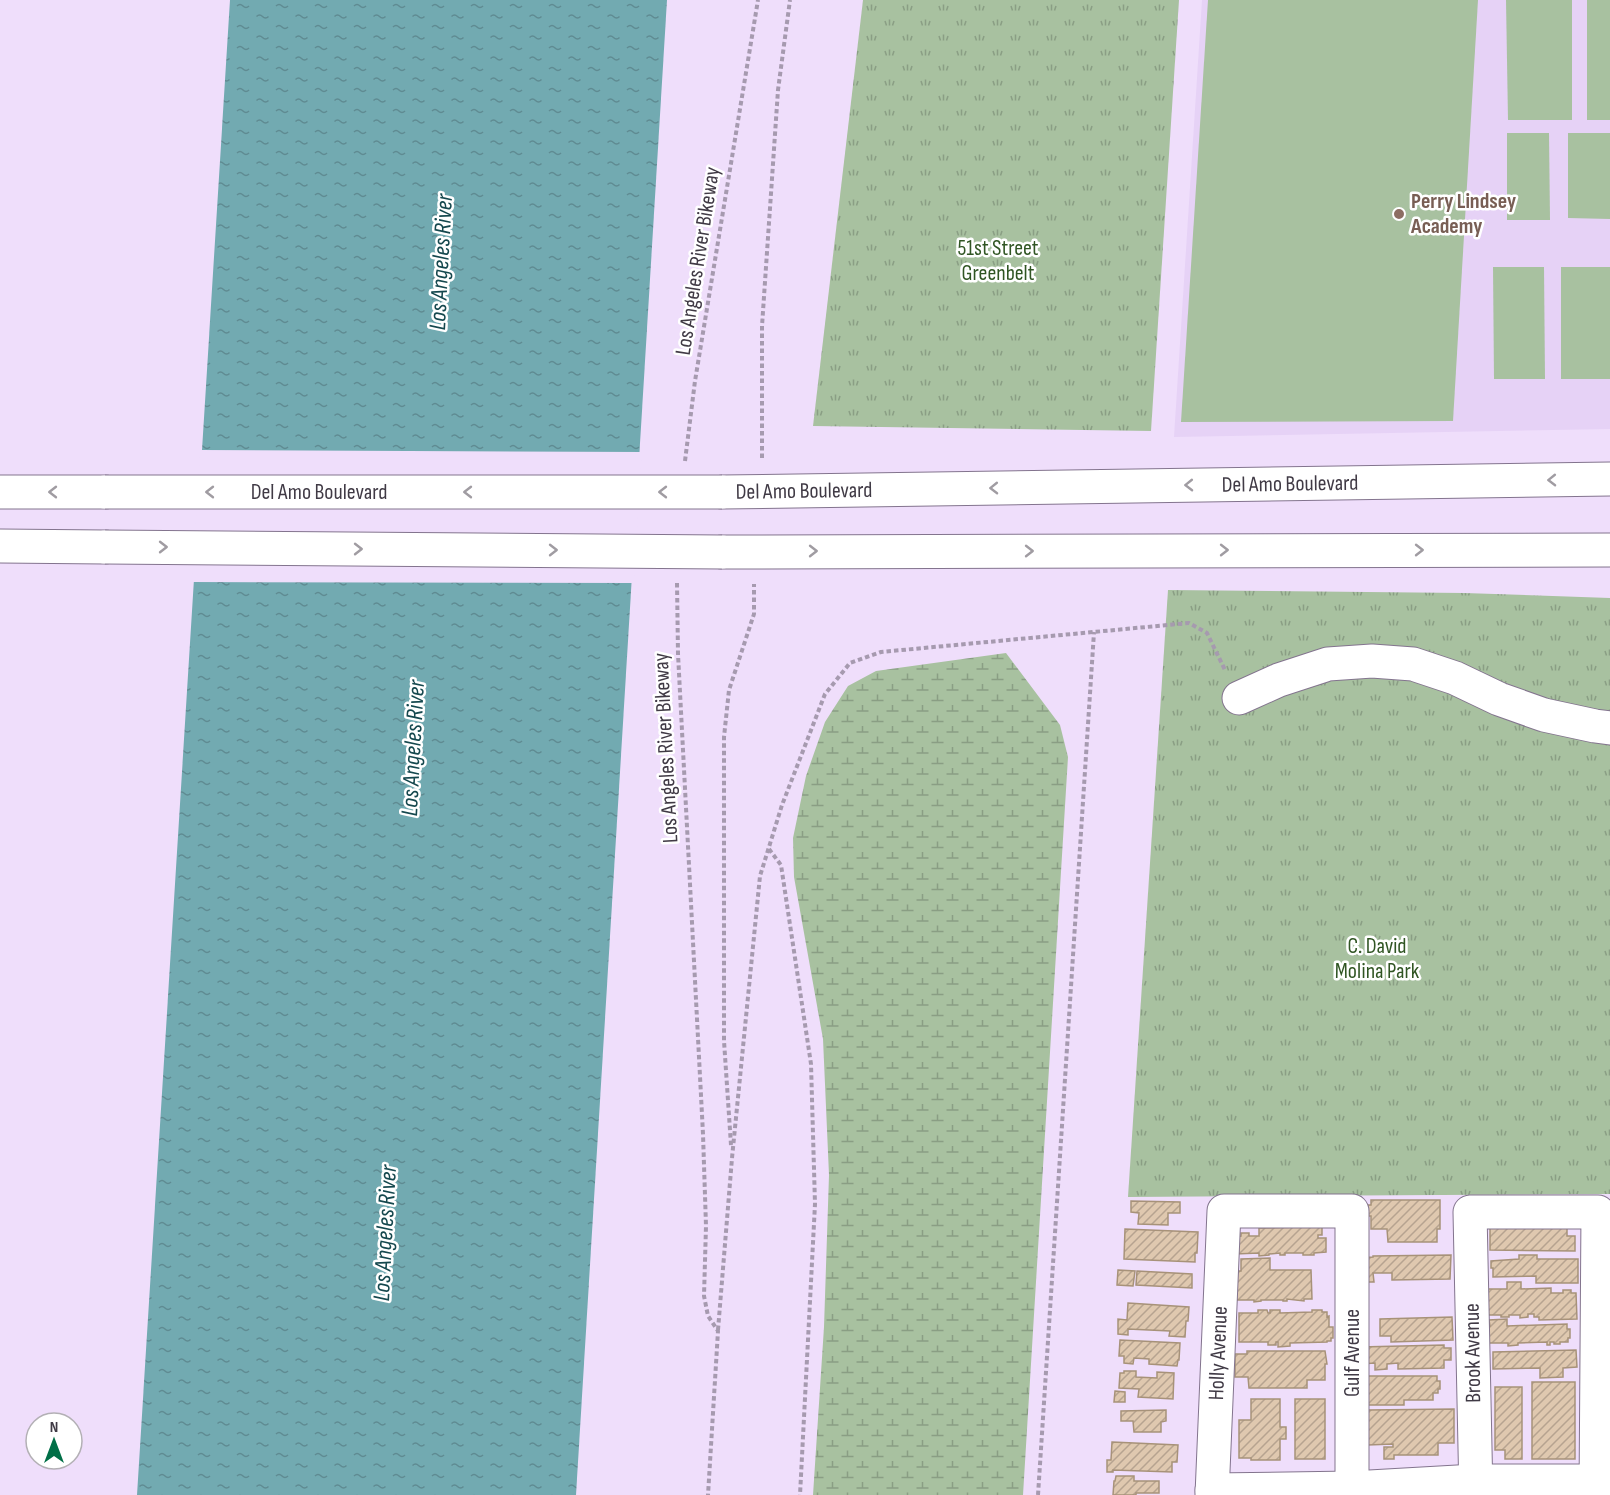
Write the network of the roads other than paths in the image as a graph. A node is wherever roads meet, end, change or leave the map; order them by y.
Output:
1 (1610, 479) edge
2 (0, 492) edge
3 (0, 546) edge
4 (1610, 550) edge
5 (1239, 698) road end
6 (1610, 728) edge
7 (1224, 1211) joint
8 (1601, 1486) edge
9 (1476, 1488) edge
10 (1352, 1492) edge
11 (1212, 1493) edge

1 -> 2 main road, Del Amo Boulevard, bridge
3 -> 4 main road, bridge
5 - 6 main road
7 - 10 main road, Gulf Avenue
7 - 11 main road, Holly Avenue
8 - 9 main road
8 - 9 main road, Brook Avenue
9 - 10 main road
10 - 11 main road

